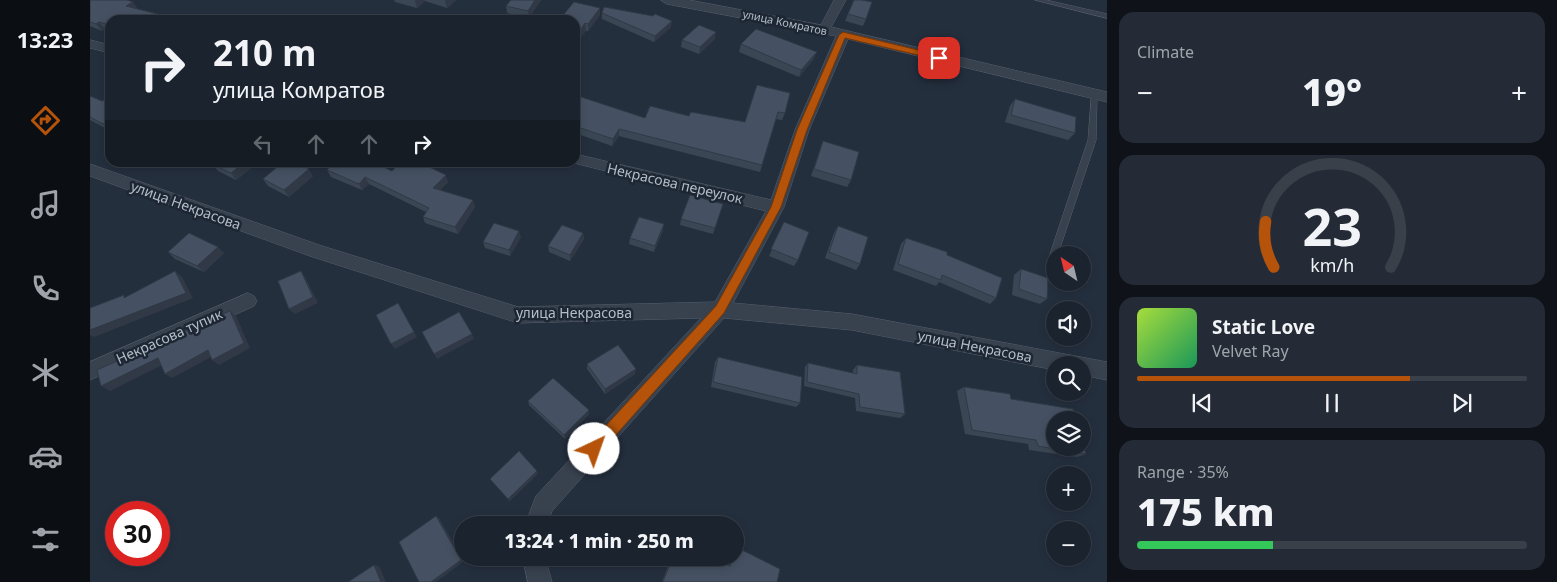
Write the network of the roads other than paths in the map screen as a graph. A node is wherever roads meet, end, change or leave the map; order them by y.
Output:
1 (667, 0) edge
2 (840, 0) edge
3 (1038, 0) edge
4 (1107, 16) edge
5 (824, 30) junction
6 (843, 35) junction
7 (90, 44) edge
8 (105, 48) edge
9 (1094, 94) junction
10 (1107, 97) edge
11 (580, 160) edge
12 (90, 170) edge
13 (776, 207) junction
14 (1057, 246) edge
15 (248, 300) dead end
16 (720, 310) junction
17 (1046, 359) edge
18 (1091, 368) edge
19 (1104, 370) edge
20 (90, 371) edge
21 (539, 516) edge
22 (536, 566) edge
23 (540, 582) edge

1 - 5 street, улица Комратов
2 - 5 street
3 - 4 lane
5 - 6 street, улица Комратов
6 - 9 street, улица Комратов
6 - 13 street
7 - 8 street
9 - 10 street, улица Комратов
9 - 14 lane
11 - 13 street, Некрасова переулок
12 - 16 street, улица Некрасова
13 - 16 street
15 - 20 street, Некрасова тупик
16 - 17 street, улица Некрасова
16 - 21 street
18 - 19 street
22 - 23 street

